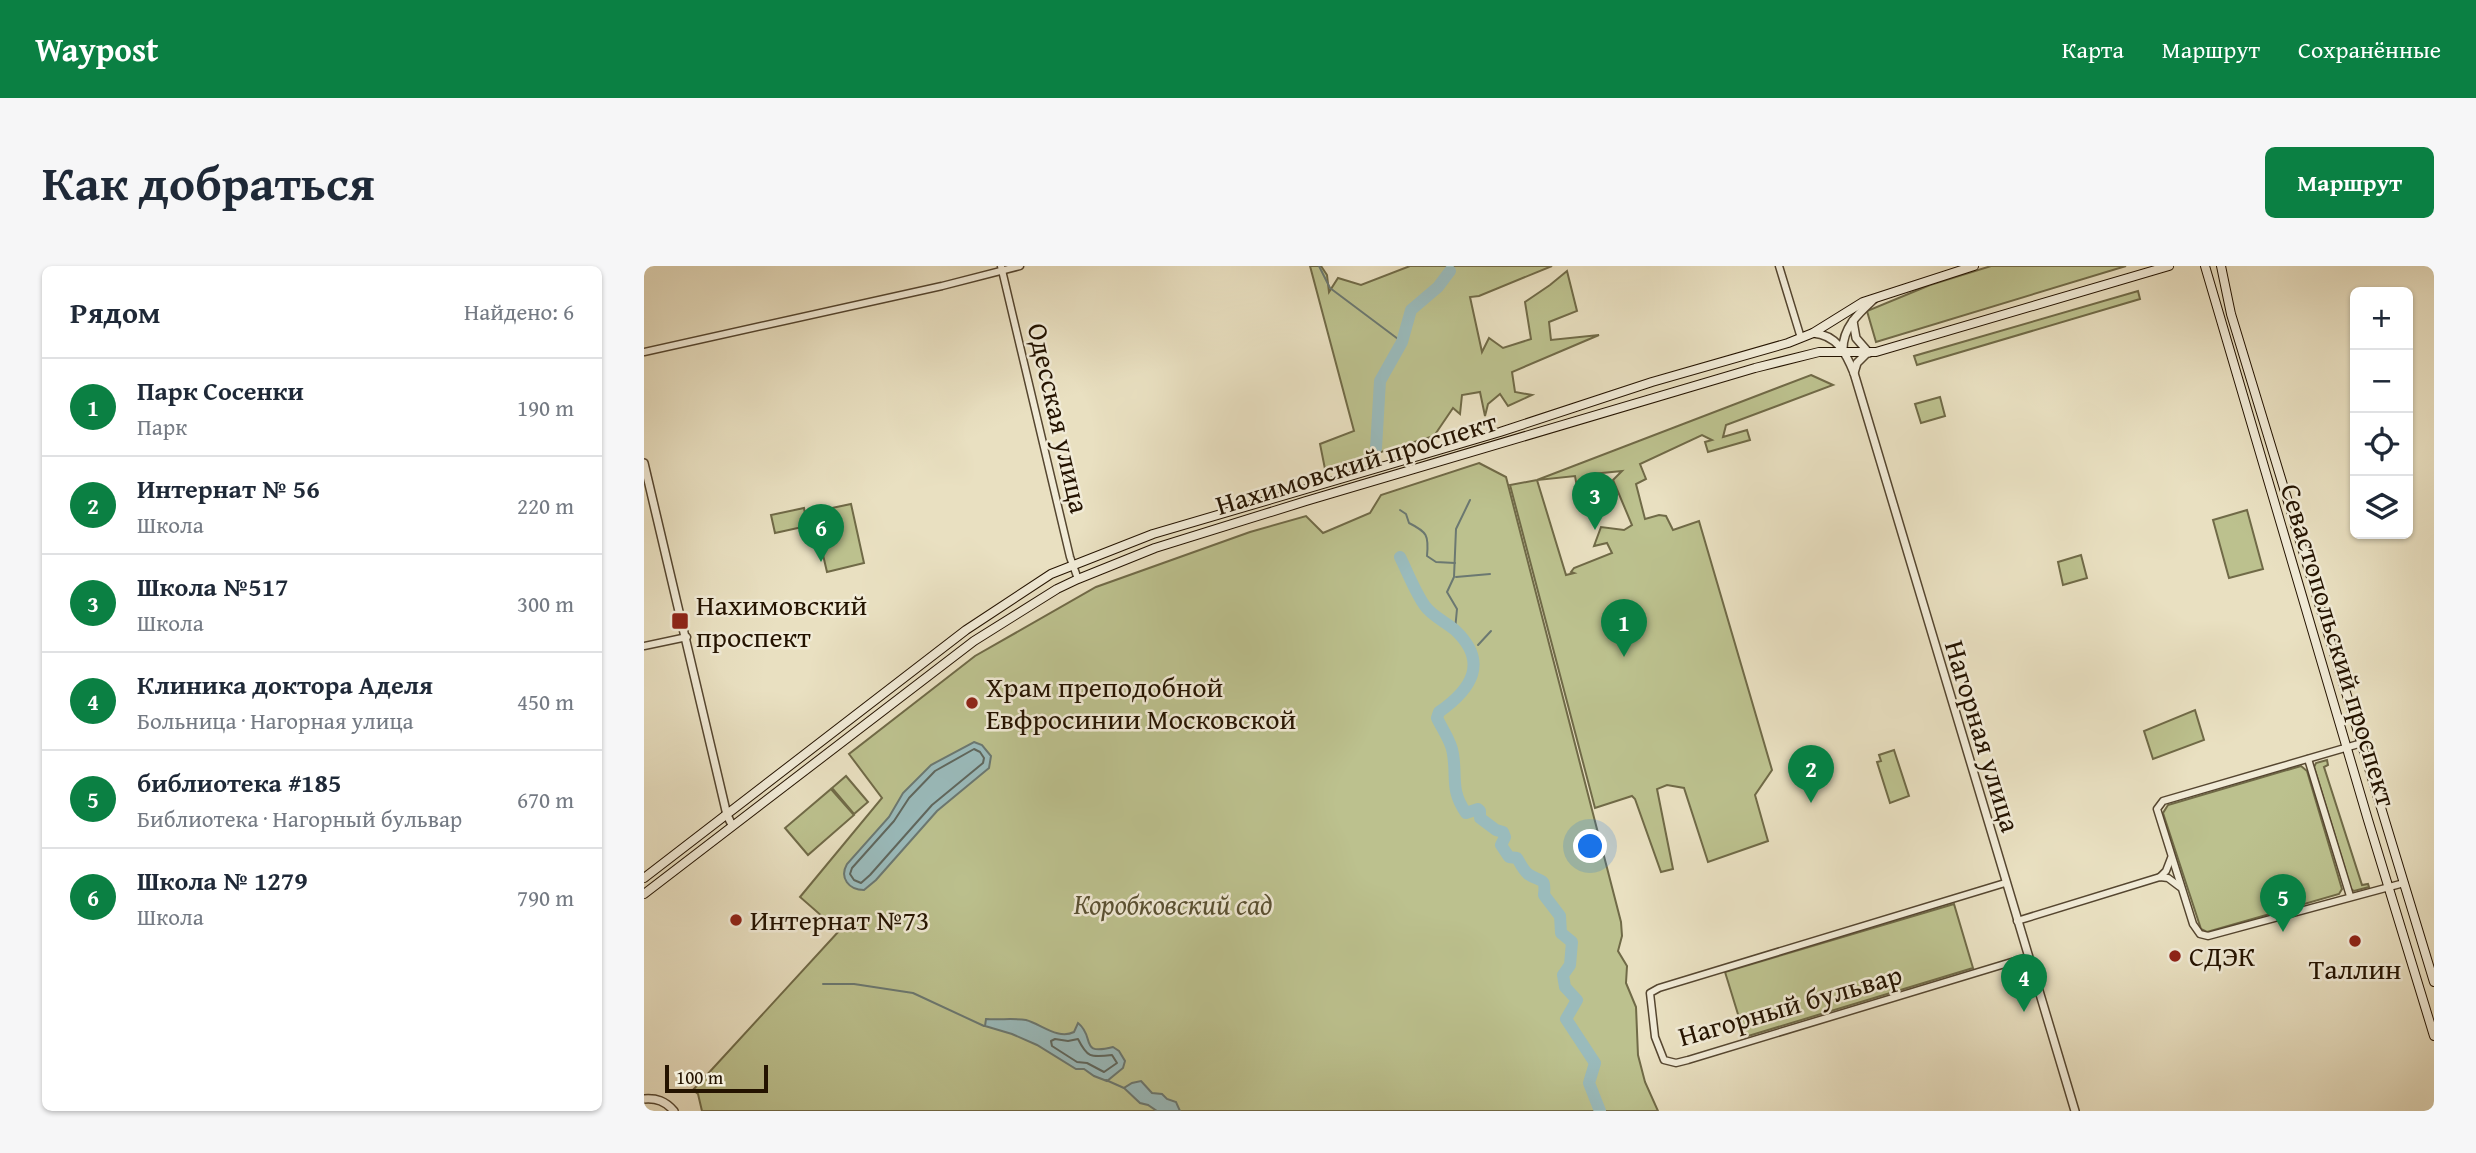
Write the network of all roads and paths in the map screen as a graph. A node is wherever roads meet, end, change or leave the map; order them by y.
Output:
1 (1020, 266) edge
2 (1779, 266) edge
3 (1974, 266) edge
4 (2136, 266) edge
5 (2169, 266) edge
6 (2205, 266) edge
7 (2221, 266) edge
8 (1002, 268) edge
9 (2148, 268) edge
10 (2131, 276) junction
11 (1875, 298) junction
12 (1853, 320) junction
13 (1813, 334) junction
14 (1801, 338) junction
15 (644, 352) edge
16 (1844, 352) junction
17 (1814, 353) junction
18 (1868, 353) junction
19 (1854, 373) junction
20 (644, 463) edge
21 (1072, 565) junction
22 (1078, 579) junction
23 (687, 636) junction
24 (644, 646) edge
25 (2362, 743) junction
26 (2346, 748) junction
27 (2308, 759) junction
28 (727, 815) junction
29 (732, 825) junction
30 (2171, 856) junction
31 (2160, 877) junction
32 (644, 878) edge
33 (2005, 883) junction
34 (2404, 884) junction
35 (2182, 888) junction
36 (2388, 888) junction
37 (644, 894) edge
38 (2350, 897) junction
39 (2017, 921) junction
40 (2028, 957) junction
41 (2434, 982) edge
42 (2434, 1036) edge
43 (644, 1099) edge
44 (674, 1111) edge
45 (2075, 1111) edge

1 - 8 street
2 - 14 street
3 - 11 main road, Нахимовский проспект
4 - 10 main road
5 - 9 main road, Нахимовский проспект
6 - 26 main road, Севастопольский проспект
7 - 25 main road, Севастопольский проспект
8 - 15 street
8 - 21 street, Одесская улица
9 - 10 main road, Нахимовский проспект
10 - 18 main road, Нахимовский проспект
11 - 12 street, Нахимовский проспект
11 - 13 main road, Нахимовский проспект
12 - 16 street
12 - 18 street
13 - 14 main road, Нахимовский проспект
13 - 16 street
14 - 21 main road, Нахимовский проспект
16 - 17 main road, Нахимовский проспект
16 - 18 main road, Нахимовский проспект
16 - 19 street, Нагорная улица
17 - 19 street
17 - 22 main road, Нахимовский проспект
18 - 19 street
19 - 33 street, Нагорная улица
20 - 23 street
21 - 22 street, Одесская улица
21 - 28 main road, Нахимовский проспект
22 - 29 main road, Нахимовский проспект
23 - 24 street
23 - 28 street
25 - 26 street
25 - 34 main road, Севастопольский проспект
26 - 27 street
26 - 36 main road, Севастопольский проспект
27 - 30 street
27 - 38 street
28 - 29 street
28 - 32 main road, Нахимовский проспект
29 - 37 main road, Нахимовский проспект
30 - 31 street
30 - 35 street
31 - 35 street
31 - 39 street
33 - 39 street, Нагорная улица
33 - 40 street, Нагорный бульвар
34 - 36 street
34 - 41 main road, Севастопольский проспект
35 - 38 street
36 - 38 street
36 - 42 main road, Севастопольский проспект
39 - 40 street, Нагорная улица
40 - 45 street, Нагорная улица
43 - 44 street

